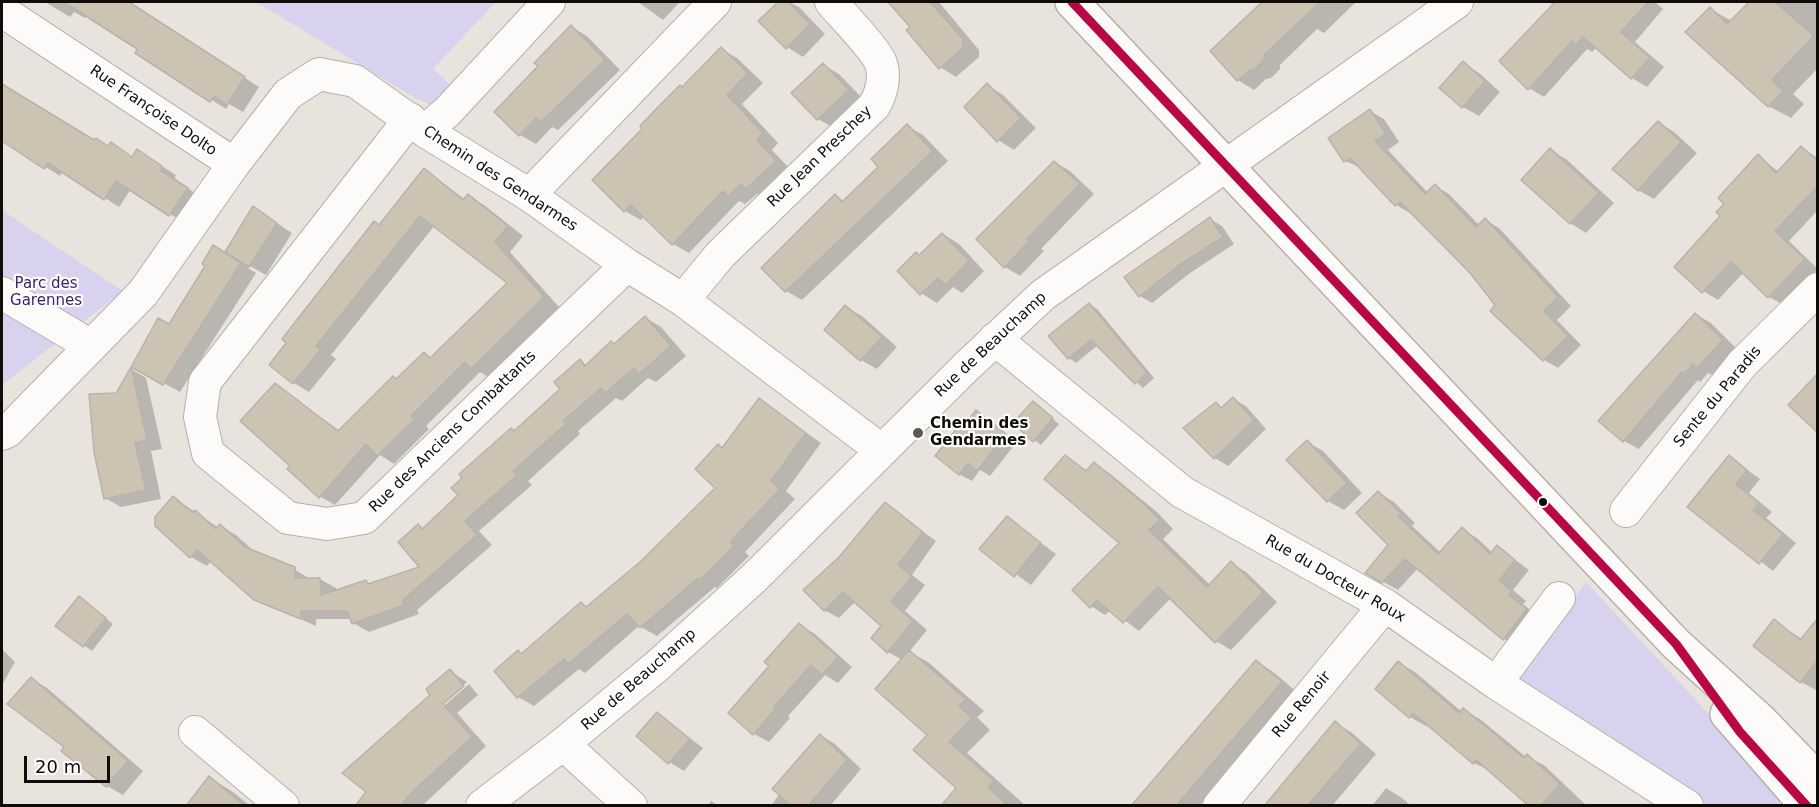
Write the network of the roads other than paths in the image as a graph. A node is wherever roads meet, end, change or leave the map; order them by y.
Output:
1 (715, 2) edge
2 (831, 2) edge
3 (1072, 2) edge
4 (1457, 2) edge
5 (546, 3) edge
6 (2, 10) edge
7 (418, 125) junction
8 (234, 164) junction
9 (1226, 165) junction
10 (529, 195) junction
11 (627, 265) junction
12 (1818, 289) edge
13 (2, 293) edge
14 (683, 300) junction
15 (995, 339) junction
16 (91, 346) junction
17 (2, 434) edge
18 (882, 450) junction
19 (1626, 511) dead end
20 (1559, 598) dead end
21 (1385, 605) junction
22 (1496, 682) junction
23 (195, 732) dead end
24 (563, 744) junction
25 (1810, 796) edge
26 (283, 806) edge
27 (482, 806) edge
28 (631, 806) edge
29 (1219, 806) edge
30 (1687, 806) edge

1 - 10 street
2 - 14 street, Rue Jean Preschey
3 - 9 main road
4 - 9 street, Rue de Beauchamp
5 - 7 street, Rue des Anciens Combattants
6 - 8 street, Rue Françoise Dolto
7 - 8 street, Rue Françoise Dolto
7 - 10 street, Chemin des Gendarmes
7 - 11 street, Rue des Anciens Combattants
8 - 16 street
9 - 15 street, Rue de Beauchamp
9 - 25 main road
10 - 11 street, Chemin des Gendarmes
11 - 14 street, Chemin des Gendarmes
12 - 19 street, Sente du Paradis
13 - 16 street
14 - 18 street, Chemin des Gendarmes
15 - 18 street, Rue de Beauchamp
15 - 21 street, Rue du Docteur Roux
16 - 17 street
18 - 24 street, Rue de Beauchamp
20 - 22 street
21 - 22 street, Rue du Docteur Roux
21 - 29 street, Rue Renoir
22 - 30 street, Rue du Docteur Roux
23 - 26 street
24 - 27 street, Rue de Beauchamp
24 - 28 street

